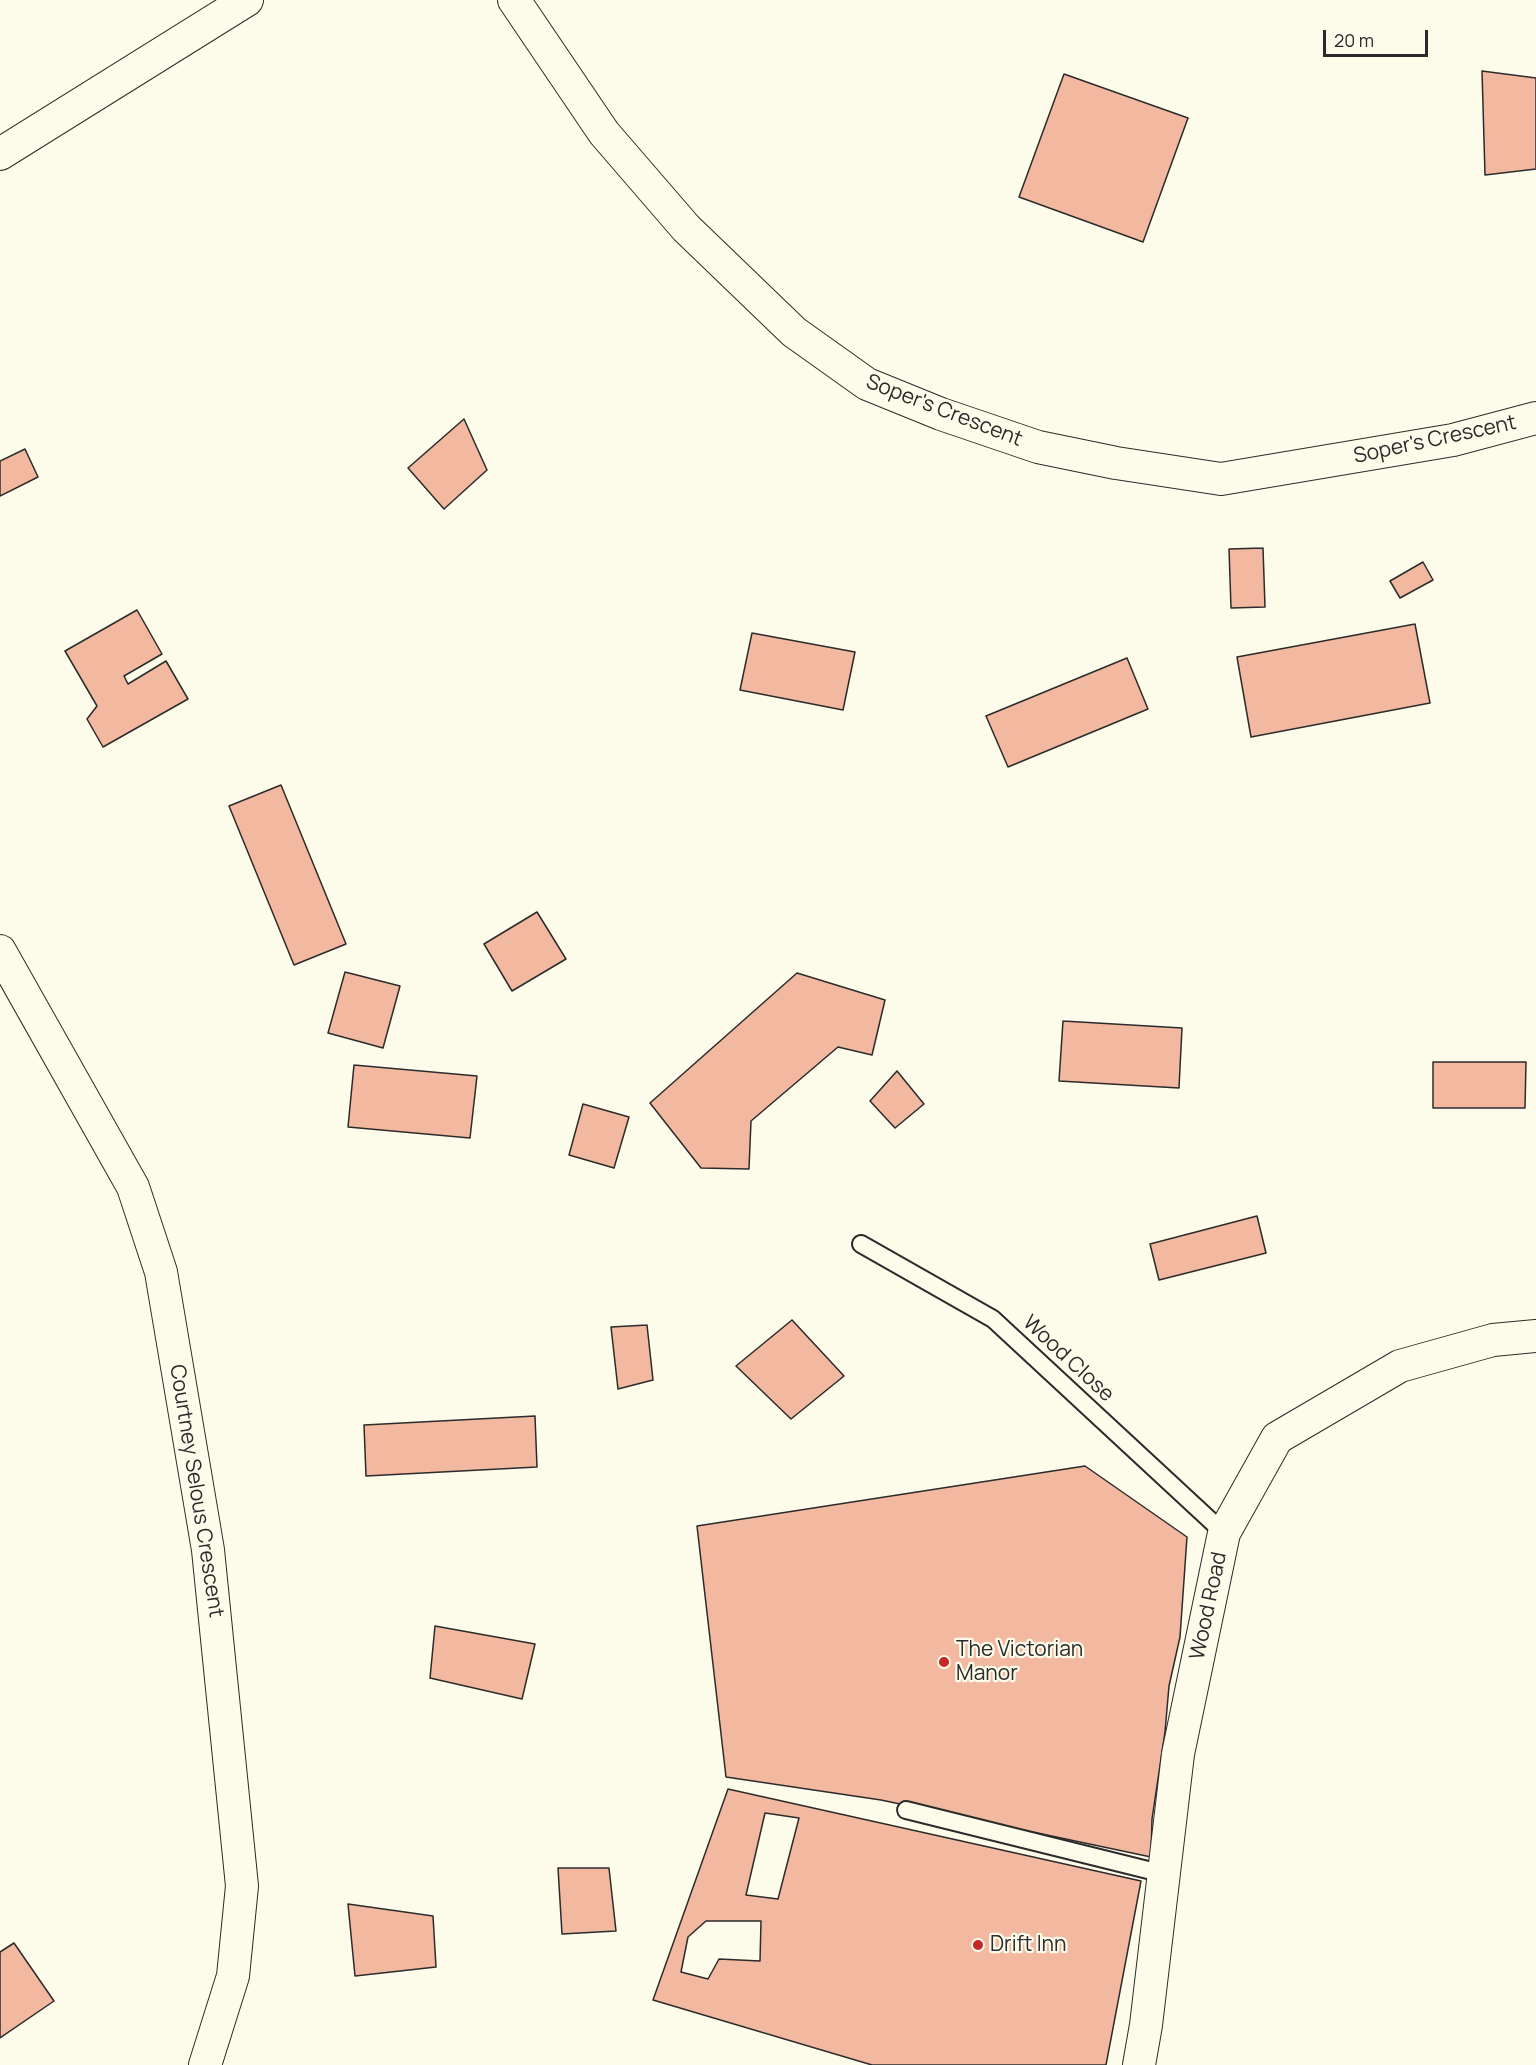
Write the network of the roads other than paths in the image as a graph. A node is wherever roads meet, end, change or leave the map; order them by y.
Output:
1 (247, 0) edge
2 (514, 0) edge
3 (0, 154) edge
4 (1536, 418) edge
5 (0, 951) edge
6 (861, 1244) dead end
7 (1536, 1336) edge
8 (1224, 1533) junction
9 (906, 1810) dead end
10 (1164, 1874) junction
11 (205, 2065) edge
12 (1139, 2065) edge

1 - 3 street
2 - 4 street, Soper's Crescent
5 - 11 street, Courtney Selous Crescent
6 - 8 lane, Wood Close
7 - 8 street, Wood Road
8 - 10 street, Wood Road
9 - 10 lane
10 - 12 street, Wood Road

